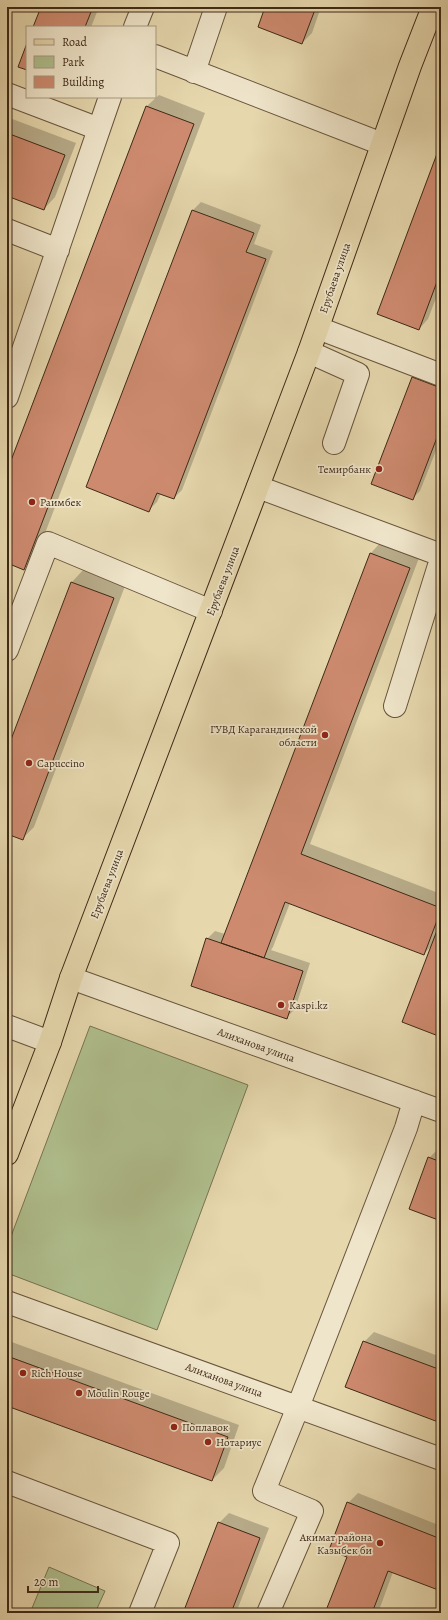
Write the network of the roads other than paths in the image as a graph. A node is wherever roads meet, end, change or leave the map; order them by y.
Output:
1 (143, 7) edge
2 (216, 7) edge
3 (433, 7) edge
4 (135, 26) edge
5 (156, 56) edge
6 (194, 72) junction
7 (7, 94) edge
8 (110, 98) edge
9 (99, 129) junction
10 (382, 144) junction
11 (7, 230) edge
12 (58, 250) junction
13 (318, 328) junction
14 (309, 352) junction
15 (441, 375) edge
16 (7, 397) edge
17 (334, 443) dead end
18 (258, 488) junction
19 (441, 555) edge
20 (441, 559) edge
21 (15, 605) edge
22 (211, 611) junction
23 (7, 650) edge
24 (395, 706) dead end
25 (71, 978) junction
26 (7, 1026) edge
27 (50, 1042) junction
28 (414, 1102) junction
29 (441, 1111) edge
30 (7, 1154) edge
31 (7, 1302) edge
32 (298, 1407) junction
33 (441, 1459) edge
34 (7, 1482) edge
35 (140, 1613) edge
36 (268, 1613) edge

1 - 4 street
2 - 6 street
3 - 10 main road, Ерубаева улица
5 - 6 street
6 - 10 street
7 - 9 street
8 - 9 street
9 - 12 street
10 - 13 main road, Ерубаева улица
11 - 12 street
12 - 16 street
13 - 14 main road, Ерубаева улица
13 - 15 street
14 - 17 street
14 - 18 main road, Ерубаева улица
18 - 19 street
18 - 22 main road, Ерубаева улица
20 - 24 street
21 - 22 street
21 - 23 street
22 - 25 main road, Ерубаева улица
25 - 27 main road, Ерубаева улица
25 - 28 street, Алиханова улица
26 - 27 street
27 - 30 main road, Ерубаева улица
28 - 29 street, Алиханова улица
28 - 32 street
31 - 32 street, Алиханова улица
32 - 33 street, Алиханова улица
32 - 36 street
34 - 35 street

